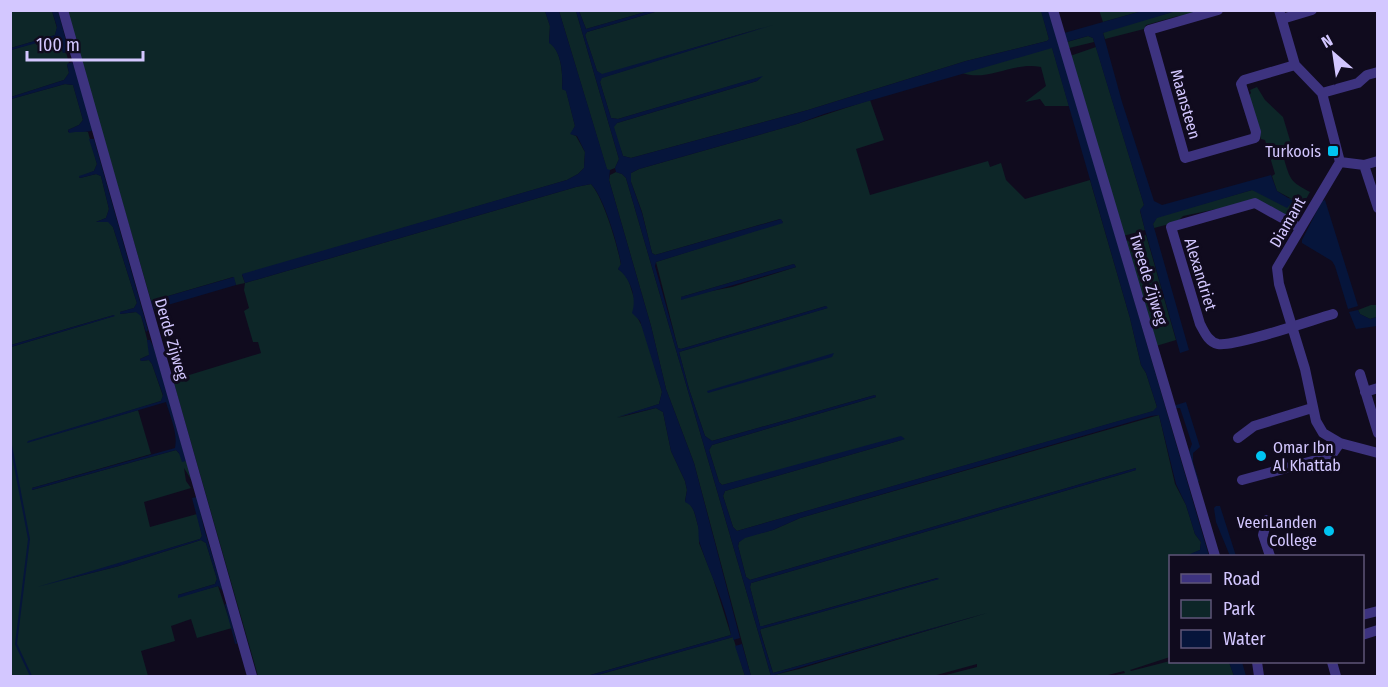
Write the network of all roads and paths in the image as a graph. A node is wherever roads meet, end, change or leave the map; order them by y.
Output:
1 (63, 10) edge
2 (1053, 10) edge
3 (1218, 10) edge
4 (1312, 10) edge
5 (1280, 15) edge
6 (1295, 65) junction
7 (1377, 72) edge
8 (1322, 93) junction
9 (1377, 160) edge
10 (1340, 162) junction
11 (1364, 165) junction
12 (1377, 208) edge
13 (1300, 228) junction
14 (1333, 314) dead end
15 (1292, 326) junction
16 (1359, 374) dead end
17 (1377, 388) edge
18 (1365, 392) junction
19 (1312, 408) junction
20 (1377, 433) edge
21 (1238, 438) dead end
22 (1340, 443) junction
23 (1377, 453) edge
24 (1242, 480) dead end
25 (1267, 520) dead end
26 (1215, 555) edge
27 (1270, 555) edge
28 (252, 676) edge

1 - 28 street, Derde Zijweg
2 - 26 street, Tweede Zijweg
3 - 6 street, Maansteen
4 - 5 street
5 - 6 street
6 - 8 street
7 - 8 street
8 - 10 street
9 - 11 street
10 - 11 street
10 - 13 street, Diamant
11 - 12 street
13 - 15 street, Diamant
13 - 15 street, Alexandriet
14 - 15 street, Alexandriet
15 - 19 street, Diamant
16 - 18 street
17 - 18 street
18 - 20 street
19 - 21 street
19 - 22 street, Diamant
22 - 23 street, Diamant
22 - 24 street
25 - 27 street

